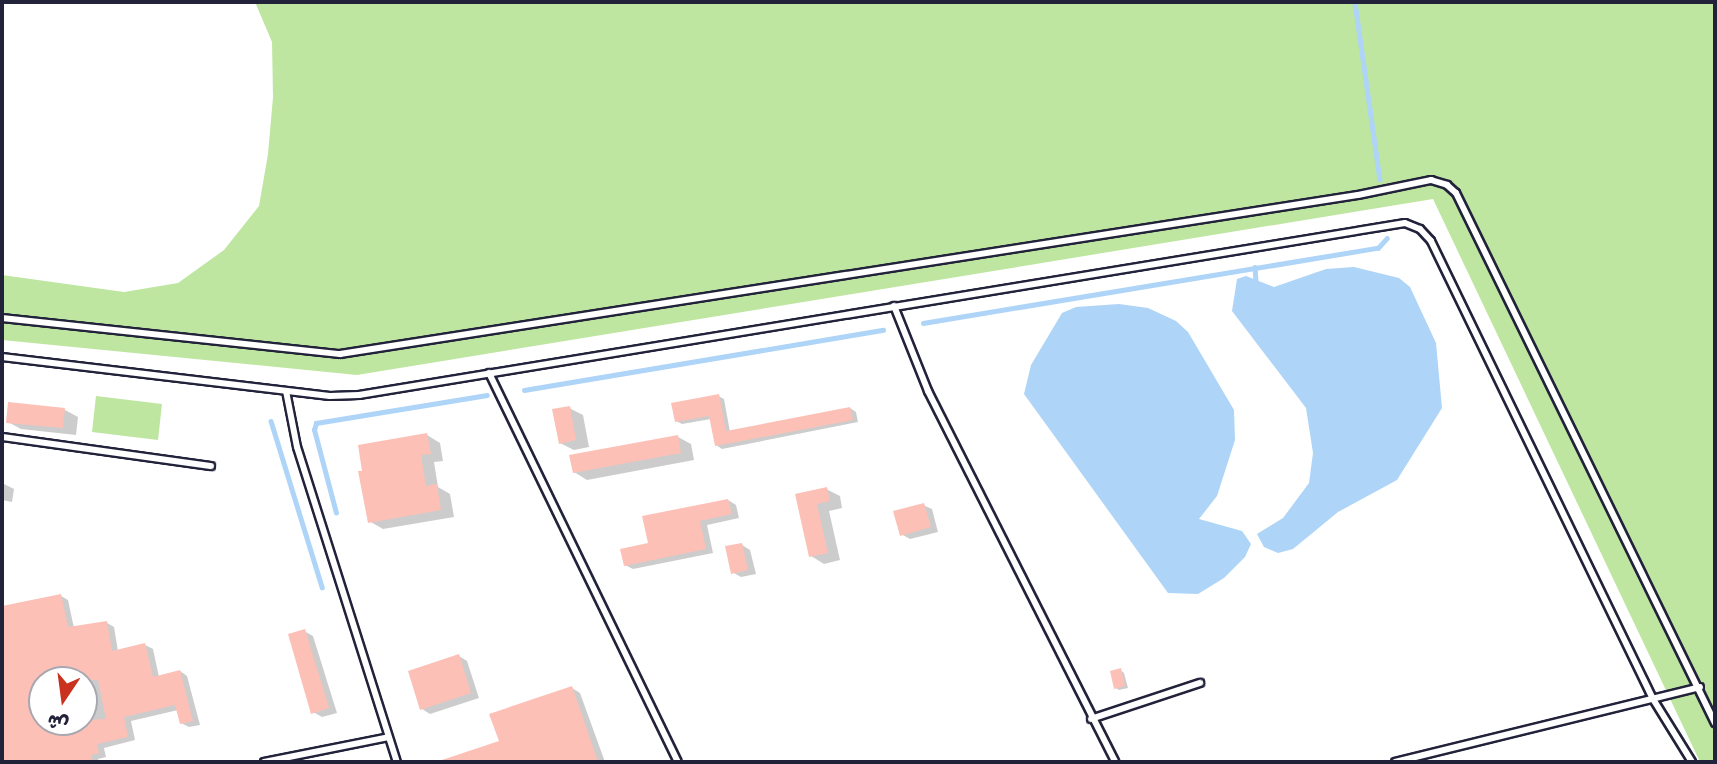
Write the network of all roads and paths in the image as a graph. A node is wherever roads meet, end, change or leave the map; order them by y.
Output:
1 (894, 306) junction
2 (2, 318) edge
3 (2, 357) edge
4 (489, 373) junction
5 (286, 391) junction
6 (2, 437) edge
7 (211, 466) dead end
8 (1200, 683) dead end
9 (1700, 687) junction
10 (1653, 699) junction
11 (1091, 719) junction
12 (1715, 723) edge
13 (389, 737) junction
14 (264, 762) edge
15 (397, 762) edge
16 (678, 762) edge
17 (1115, 762) edge
18 (1395, 762) edge
19 (1692, 762) edge

1 - 4 lane
1 - 10 lane
1 - 11 lane
2 - 9 lane
3 - 5 lane
4 - 5 lane
4 - 16 lane
5 - 13 lane
6 - 7 lane
8 - 11 lane
9 - 10 lane
9 - 12 lane
10 - 18 lane
10 - 19 lane
11 - 17 lane
13 - 14 lane
13 - 15 lane

